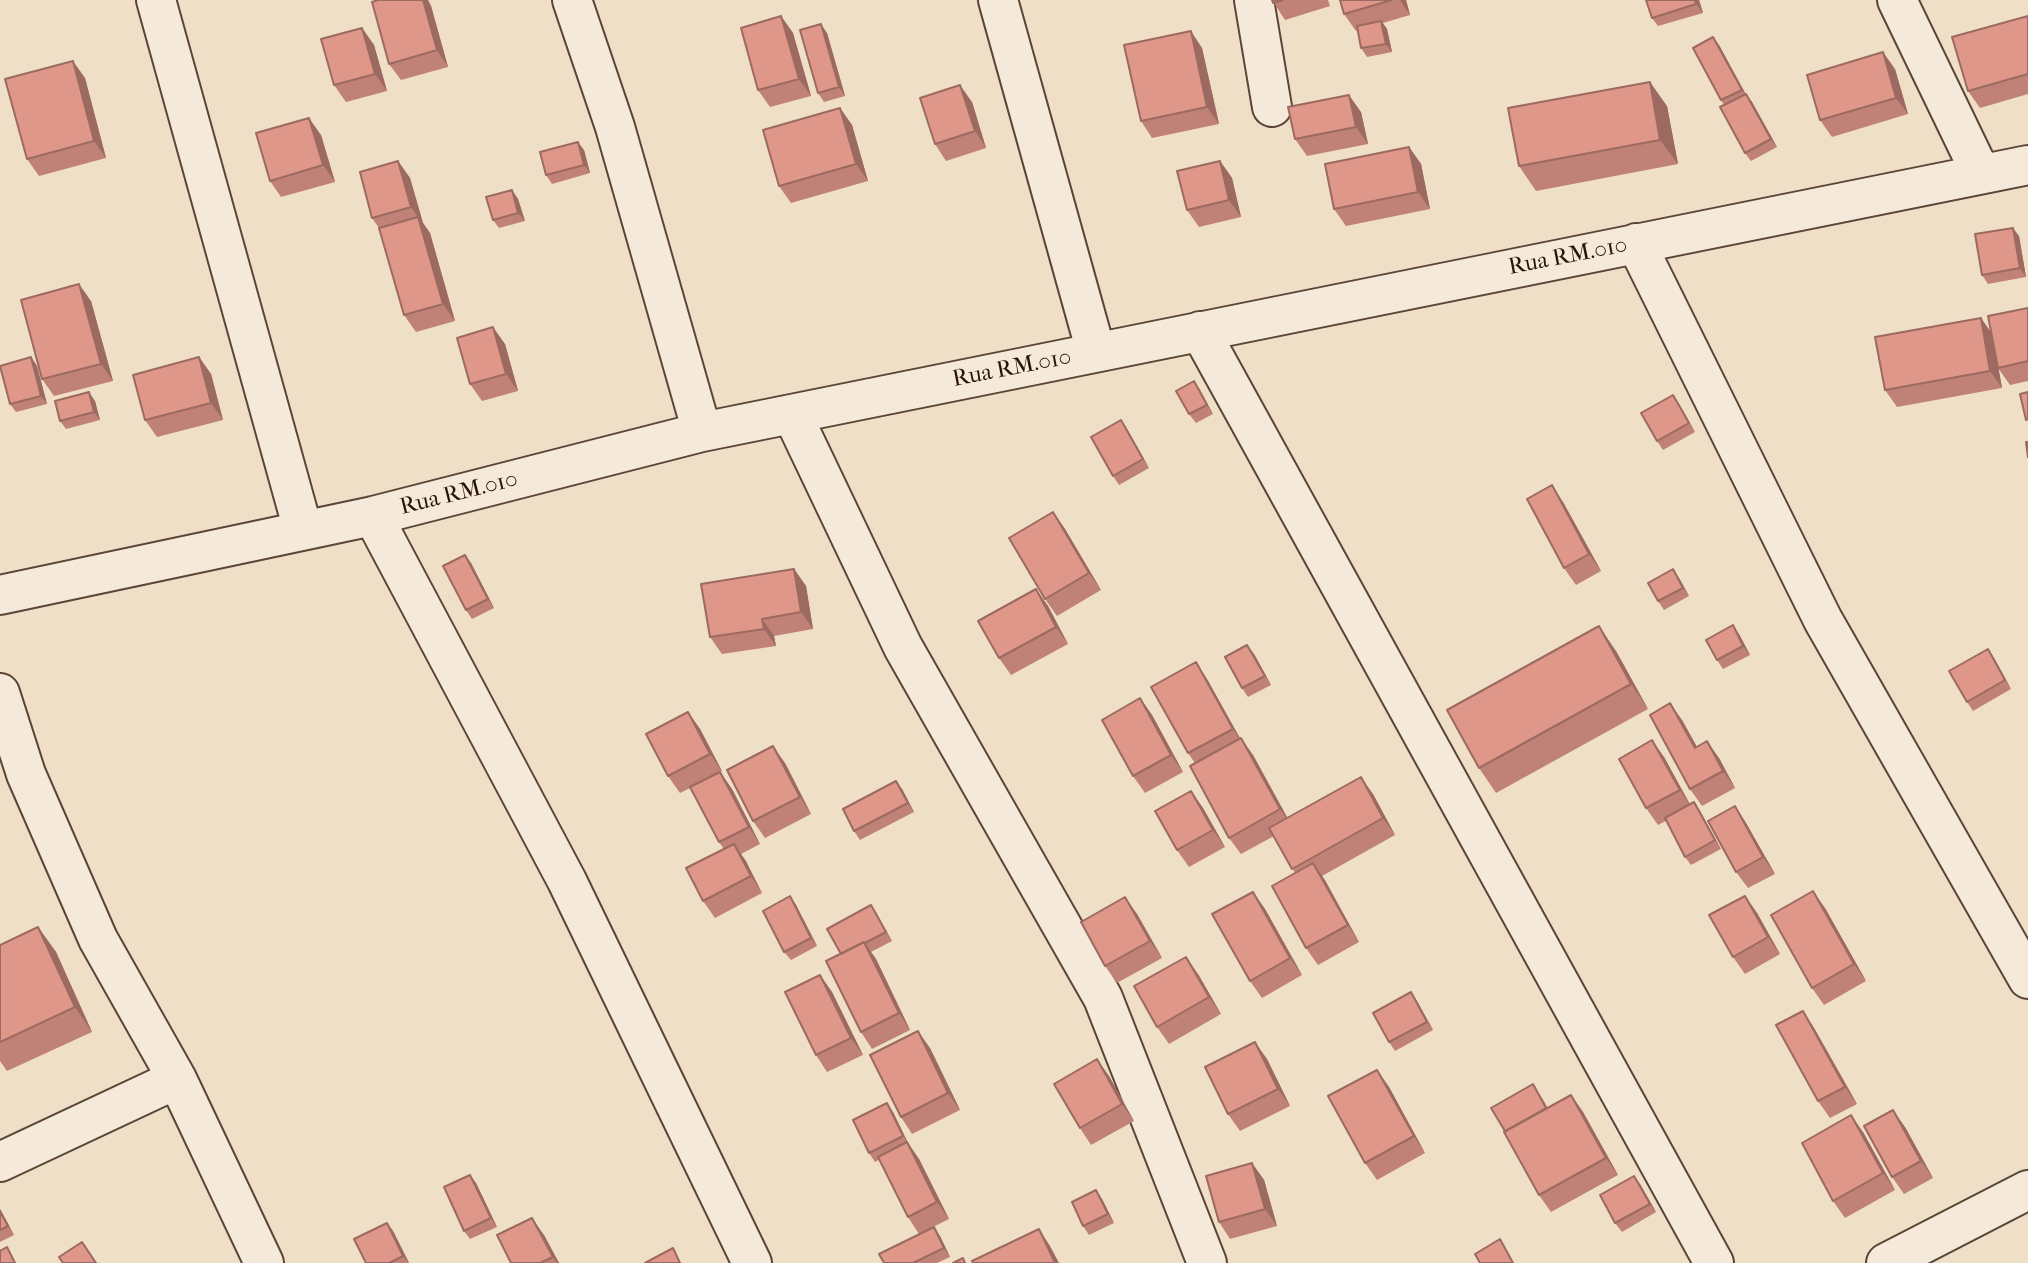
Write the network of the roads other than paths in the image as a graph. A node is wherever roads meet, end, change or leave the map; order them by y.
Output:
1 (156, 0) edge
2 (572, 0) edge
3 (998, 0) edge
4 (1254, 0) edge
5 (1897, 0) edge
6 (1272, 107) dead end
7 (2028, 165) edge
8 (1981, 174) junction
9 (1636, 243) junction
10 (1200, 331) junction
11 (1096, 352) junction
12 (792, 414) junction
13 (702, 432) junction
14 (373, 516) junction
15 (303, 530) junction
16 (0, 594) edge
17 (0, 693) edge
18 (2028, 979) edge
19 (177, 1079) junction
20 (0, 1163) edge
21 (2028, 1191) edge
22 (264, 1263) edge
23 (752, 1263) edge
24 (1207, 1263) edge
25 (1714, 1263) edge
26 (1886, 1263) edge

1 - 15 street
2 - 13 street
3 - 11 street
4 - 6 street
5 - 8 street
7 - 8 street, Rua RM.010
8 - 9 street, Rua RM.010
9 - 10 street, Rua RM.010
9 - 18 street
10 - 11 street, Rua RM.010
10 - 25 street
11 - 12 street, Rua RM.010
12 - 13 street, Rua RM.010
12 - 24 street
13 - 14 street, Rua RM.010
14 - 15 street, Rua RM.010
14 - 23 street
15 - 16 street, Rua RM.010
17 - 19 street
19 - 20 street
19 - 22 street
21 - 26 street

